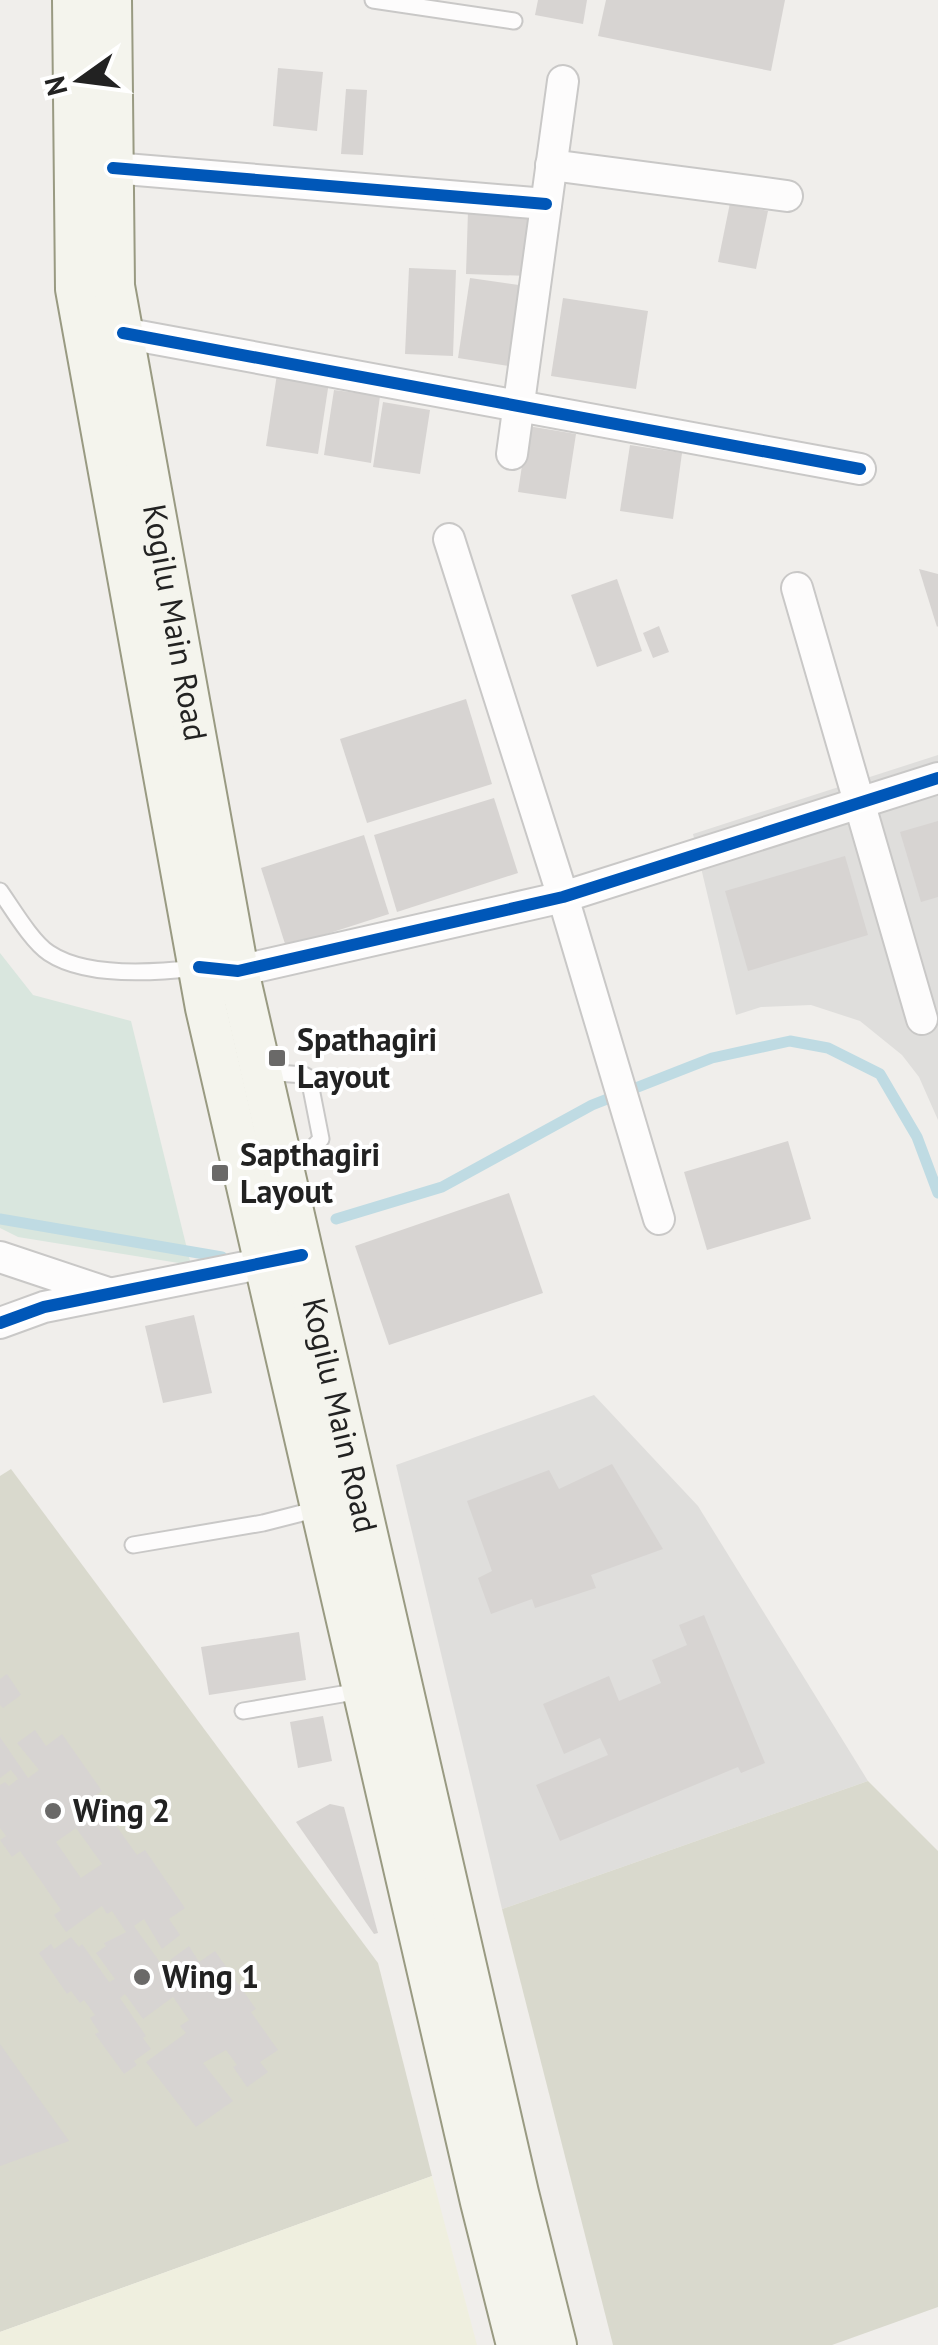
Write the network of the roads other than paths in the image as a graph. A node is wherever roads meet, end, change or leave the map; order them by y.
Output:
1 (73, 0) edge
2 (111, 0) edge
3 (373, 0) edge
4 (514, 20) dead end
5 (564, 82) dead end
6 (551, 166) junction
7 (113, 168) junction
8 (787, 196) dead end
9 (546, 204) junction
10 (123, 334) junction
11 (520, 407) junction
12 (512, 454) dead end
13 (860, 468) dead end
14 (449, 539) dead end
15 (796, 588) dead end
16 (938, 778) edge
17 (858, 802) junction
18 (0, 891) edge
19 (564, 897) junction
20 (219, 969) junction
21 (922, 1019) dead end
22 (659, 1219) dead end
23 (0, 1257) edge
24 (284, 1259) junction
25 (110, 1294) junction
26 (0, 1323) edge
27 (322, 1508) junction
28 (133, 1545) dead end
29 (364, 1690) junction
30 (243, 1711) dead end
31 (499, 2197) junction
32 (517, 2345) edge
33 (556, 2345) edge

1 - 20 main road, Kogilu Main Road
2 - 7 main road, Kogilu Main Road
3 - 4 lane
5 - 6 street
6 - 8 street
6 - 9 street
7 - 9 street
7 - 10 main road, Kogilu Main Road
9 - 11 street
10 - 11 street
10 - 20 main road, Kogilu Main Road
11 - 12 street
11 - 13 street
14 - 19 street
15 - 17 street
16 - 17 street
17 - 19 street
17 - 21 street
18 - 20 lane
19 - 20 street
19 - 22 street
20 - 24 main road, Kogilu Main Road
20 - 24 main road, Kogilu Main Road
23 - 25 street
24 - 25 street
24 - 27 main road, Kogilu Main Road
24 - 31 main road, Kogilu Main Road
25 - 26 street
27 - 28 lane
27 - 29 main road, Kogilu Main Road
29 - 30 lane
29 - 31 main road, Kogilu Main Road
31 - 32 main road, Kogilu Main Road
31 - 33 main road, Kogilu Main Road

